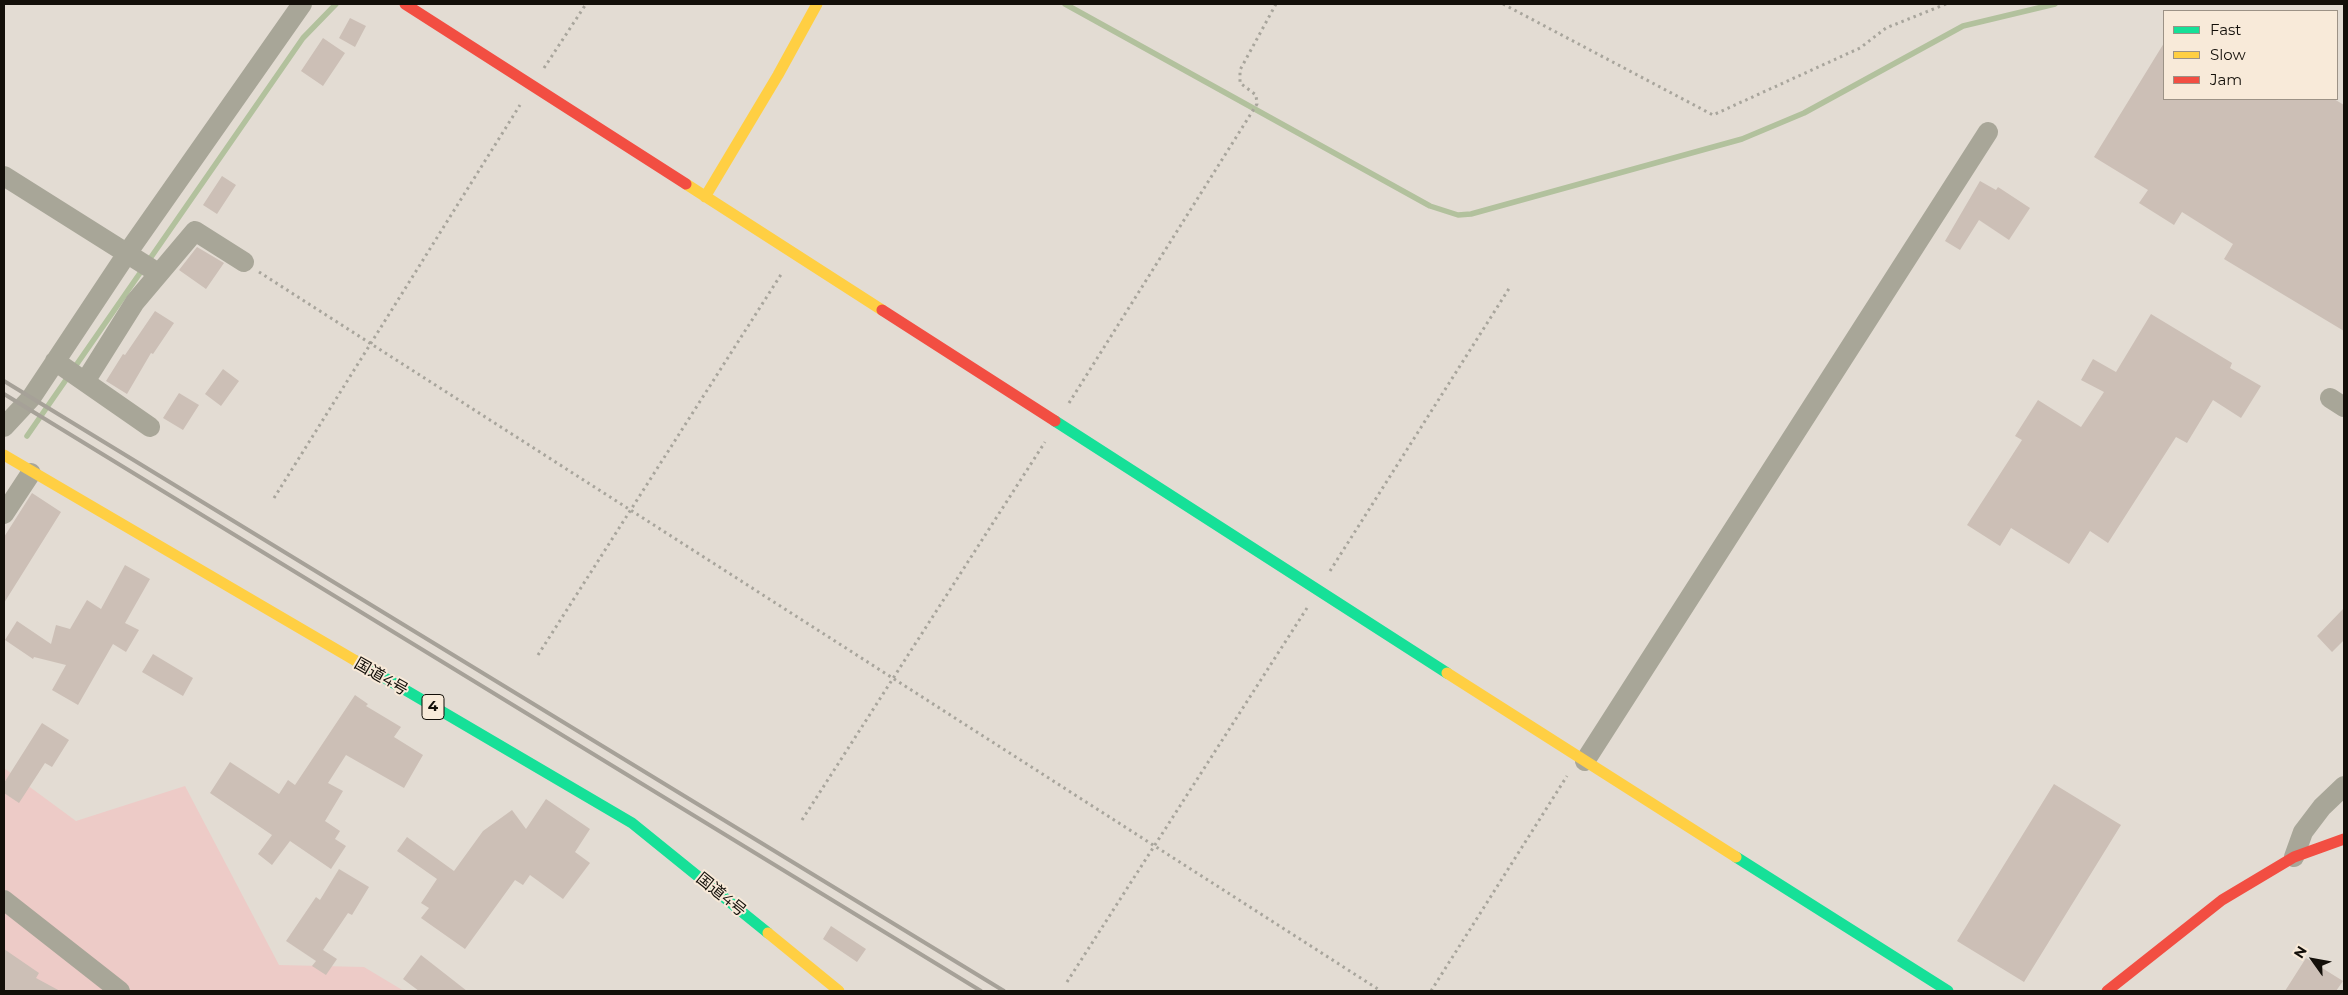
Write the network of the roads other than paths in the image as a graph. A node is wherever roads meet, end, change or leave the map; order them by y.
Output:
1 (302, 4) edge
2 (405, 4) edge
3 (817, 4) edge
4 (1988, 132) dead end
5 (4, 176) edge
6 (705, 197) junction
7 (142, 262) junction
8 (244, 262) road end
9 (72, 371) junction
10 (150, 426) dead end
11 (4, 427) edge
12 (4, 455) edge
13 (32, 473) junction
14 (4, 514) edge
15 (1582, 759) junction
16 (2344, 786) edge
17 (2344, 839) edge
18 (2294, 857) junction
19 (4, 900) edge
20 (120, 991) edge
21 (839, 991) edge
22 (1948, 991) edge
23 (2106, 991) edge

1 - 7 street
2 - 6 main road
3 - 6 main road
4 - 15 street
5 - 7 street
6 - 15 main road
7 - 8 street
7 - 9 street
7 - 9 street
9 - 10 street
9 - 11 street
12 - 13 main road, 国道4号 / 4
13 - 14 street
13 - 21 main road, 国道4号 / 4
15 - 22 main road
16 - 18 street
17 - 18 main road
18 - 23 main road
19 - 20 street

